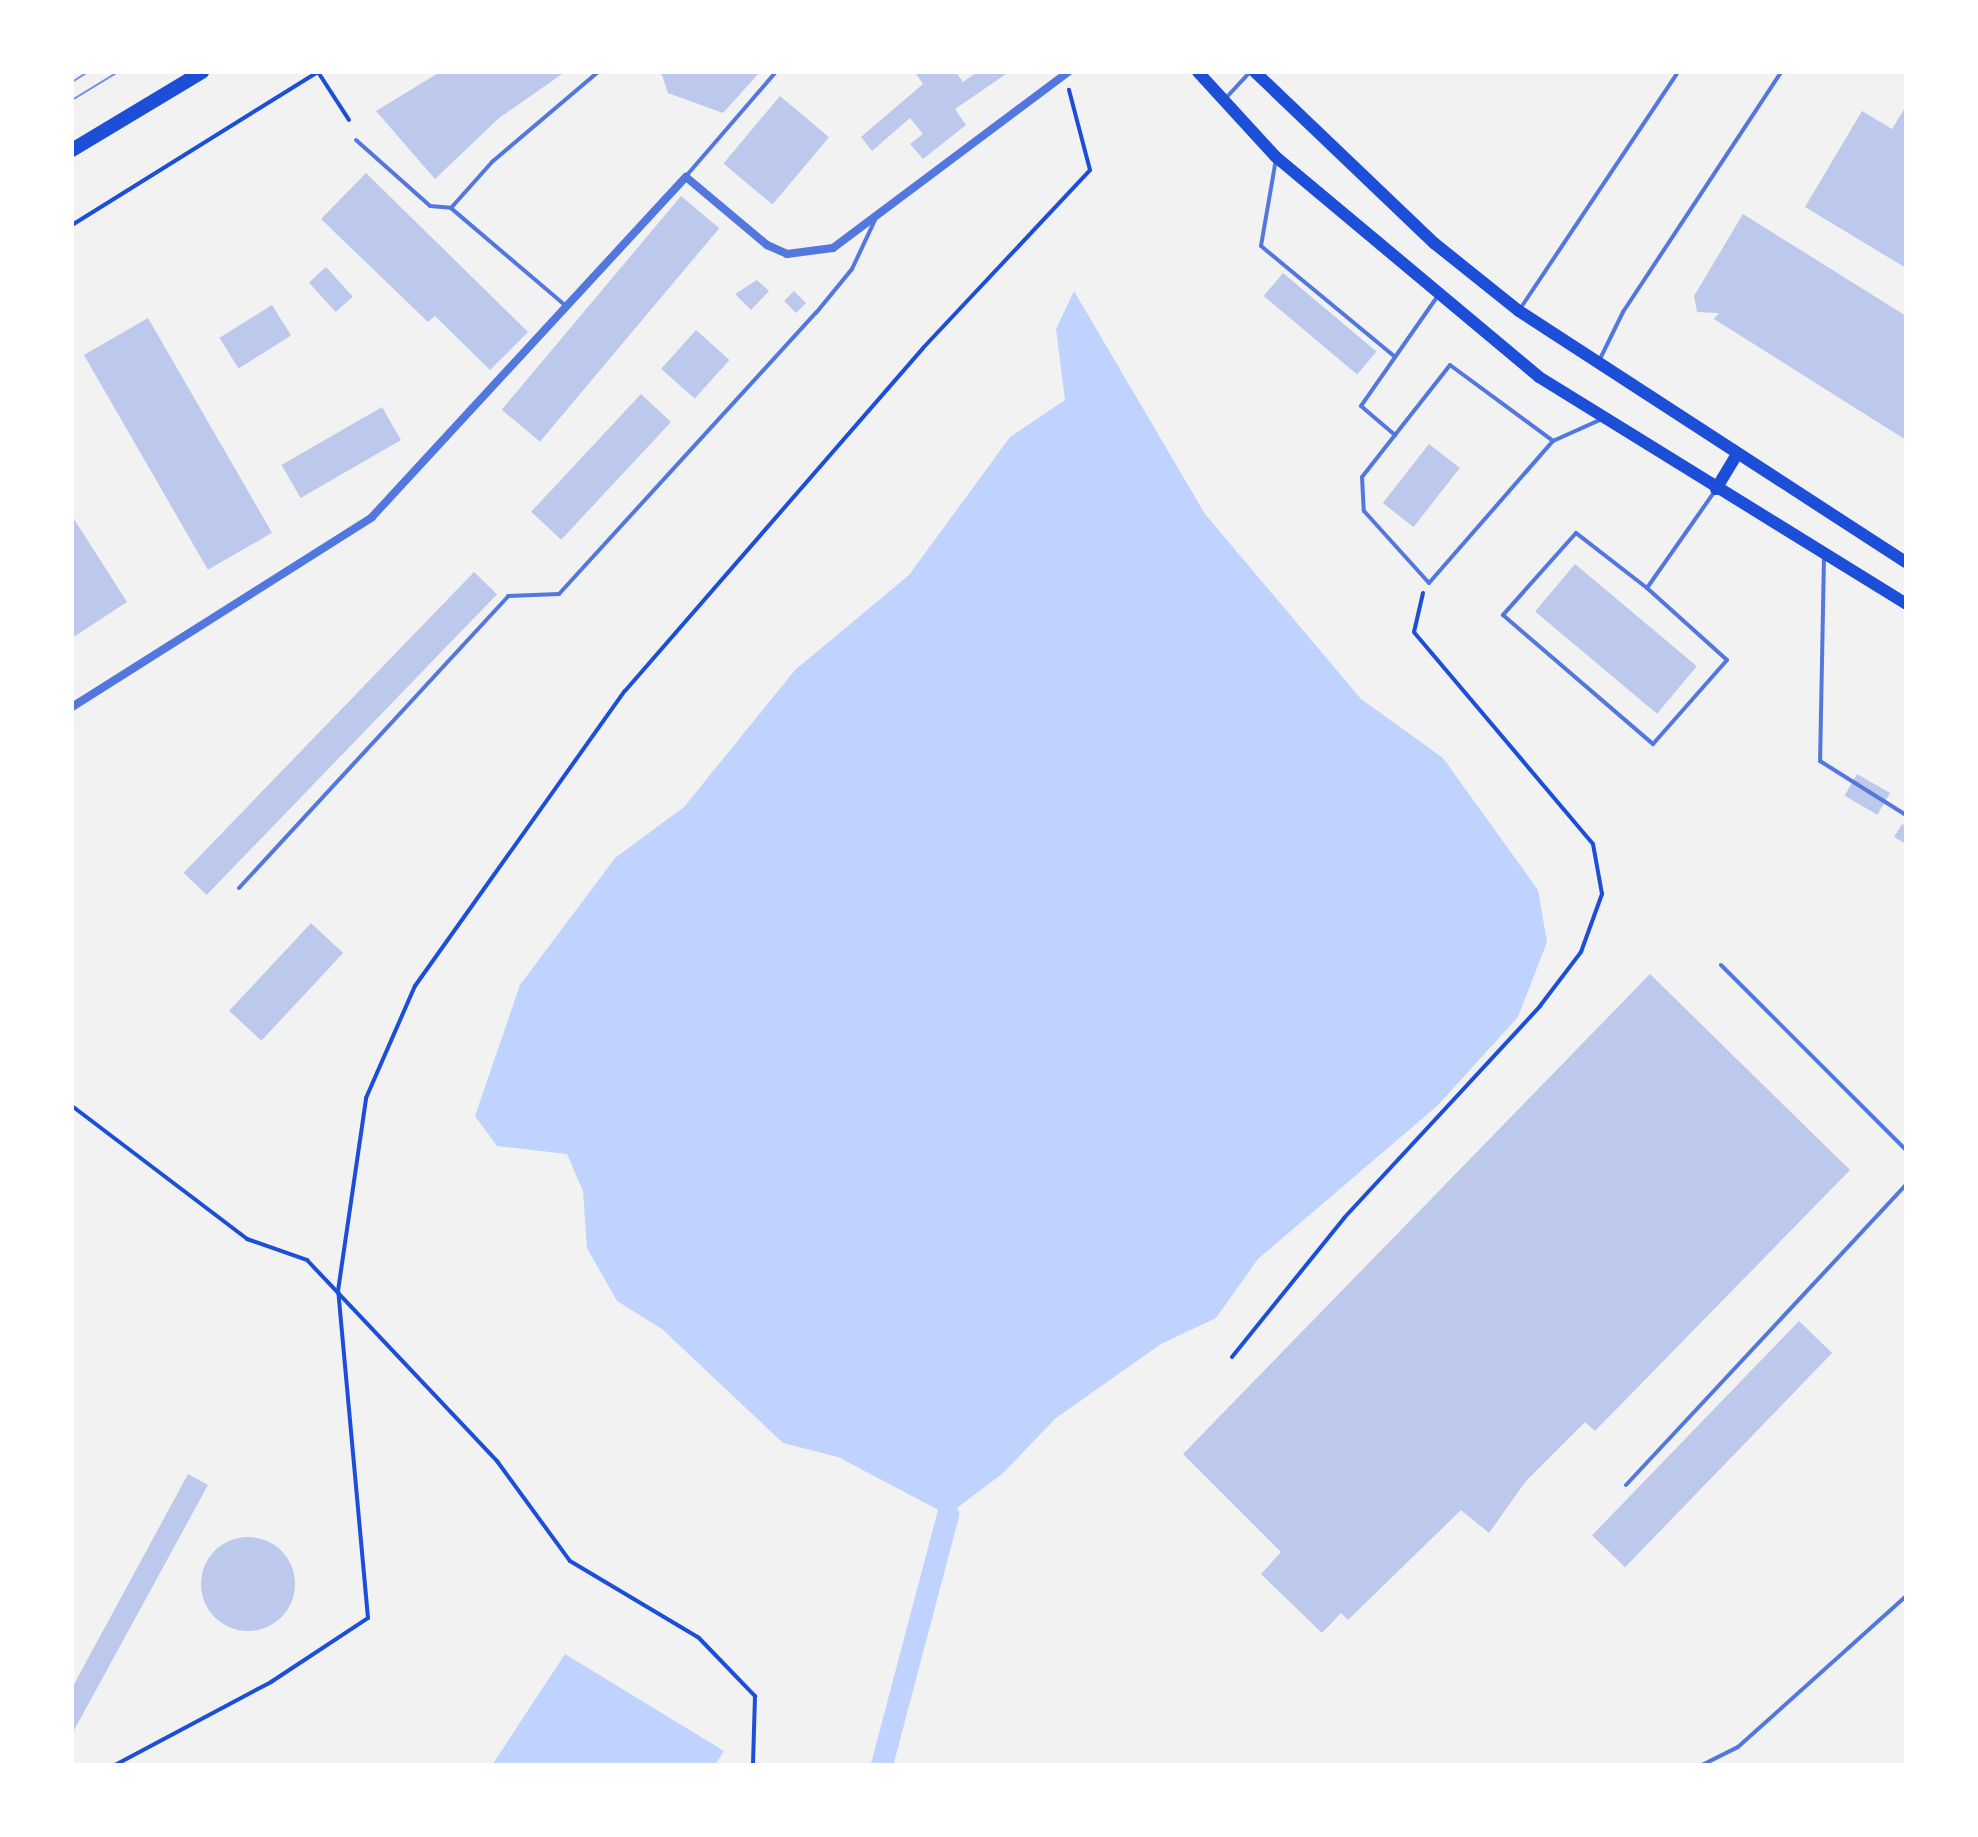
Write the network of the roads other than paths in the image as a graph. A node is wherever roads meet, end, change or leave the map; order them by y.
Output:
1 (202, 72) edge
2 (598, 72) edge
3 (776, 72) edge
4 (1198, 72) edge
5 (1252, 72) edge
6 (1678, 72) edge
7 (1781, 72) edge
8 (1067, 74) edge
9 (1224, 100) junction
10 (356, 140) dead end
11 (72, 150) edge
12 (1276, 157) junction
13 (686, 177) junction
14 (451, 208) junction
15 (875, 220) junction
16 (1437, 297) junction
17 (568, 307) junction
18 (1519, 311) junction
19 (1394, 356) junction
20 (1596, 367) junction
21 (1602, 419) junction
22 (1395, 435) junction
23 (1553, 441) junction
24 (1735, 457) junction
25 (1716, 489) junction
26 (1824, 555) junction
27 (1906, 562) edge
28 (1647, 588) junction
29 (1906, 604) edge
30 (72, 707) edge
31 (1906, 815) edge
32 (239, 888) dead end
33 (1721, 965) dead end
34 (1906, 1150) edge
35 (1906, 1185) edge
36 (1626, 1485) dead end
37 (1906, 1596) edge
38 (1702, 1765) edge

1 - 11 main road
2 - 14 lane
3 - 13 lane
4 - 9 main road
5 - 9 lane
5 - 18 main road
6 - 18 lane
7 - 20 lane
8 - 15 street
9 - 12 main road
10 - 14 lane
12 - 16 main road
12 - 19 lane
13 - 15 street
13 - 17 street
14 - 17 lane
15 - 32 lane
16 - 19 lane
16 - 21 main road
17 - 30 street
18 - 20 main road
19 - 22 lane
20 - 24 main road
21 - 23 lane
21 - 25 main road
22 - 23 lane
22 - 23 lane
24 - 25 main road
24 - 27 main road
25 - 26 main road
25 - 28 lane
26 - 29 main road
26 - 31 lane
28 - 28 lane
33 - 34 lane
35 - 36 lane
37 - 38 lane

